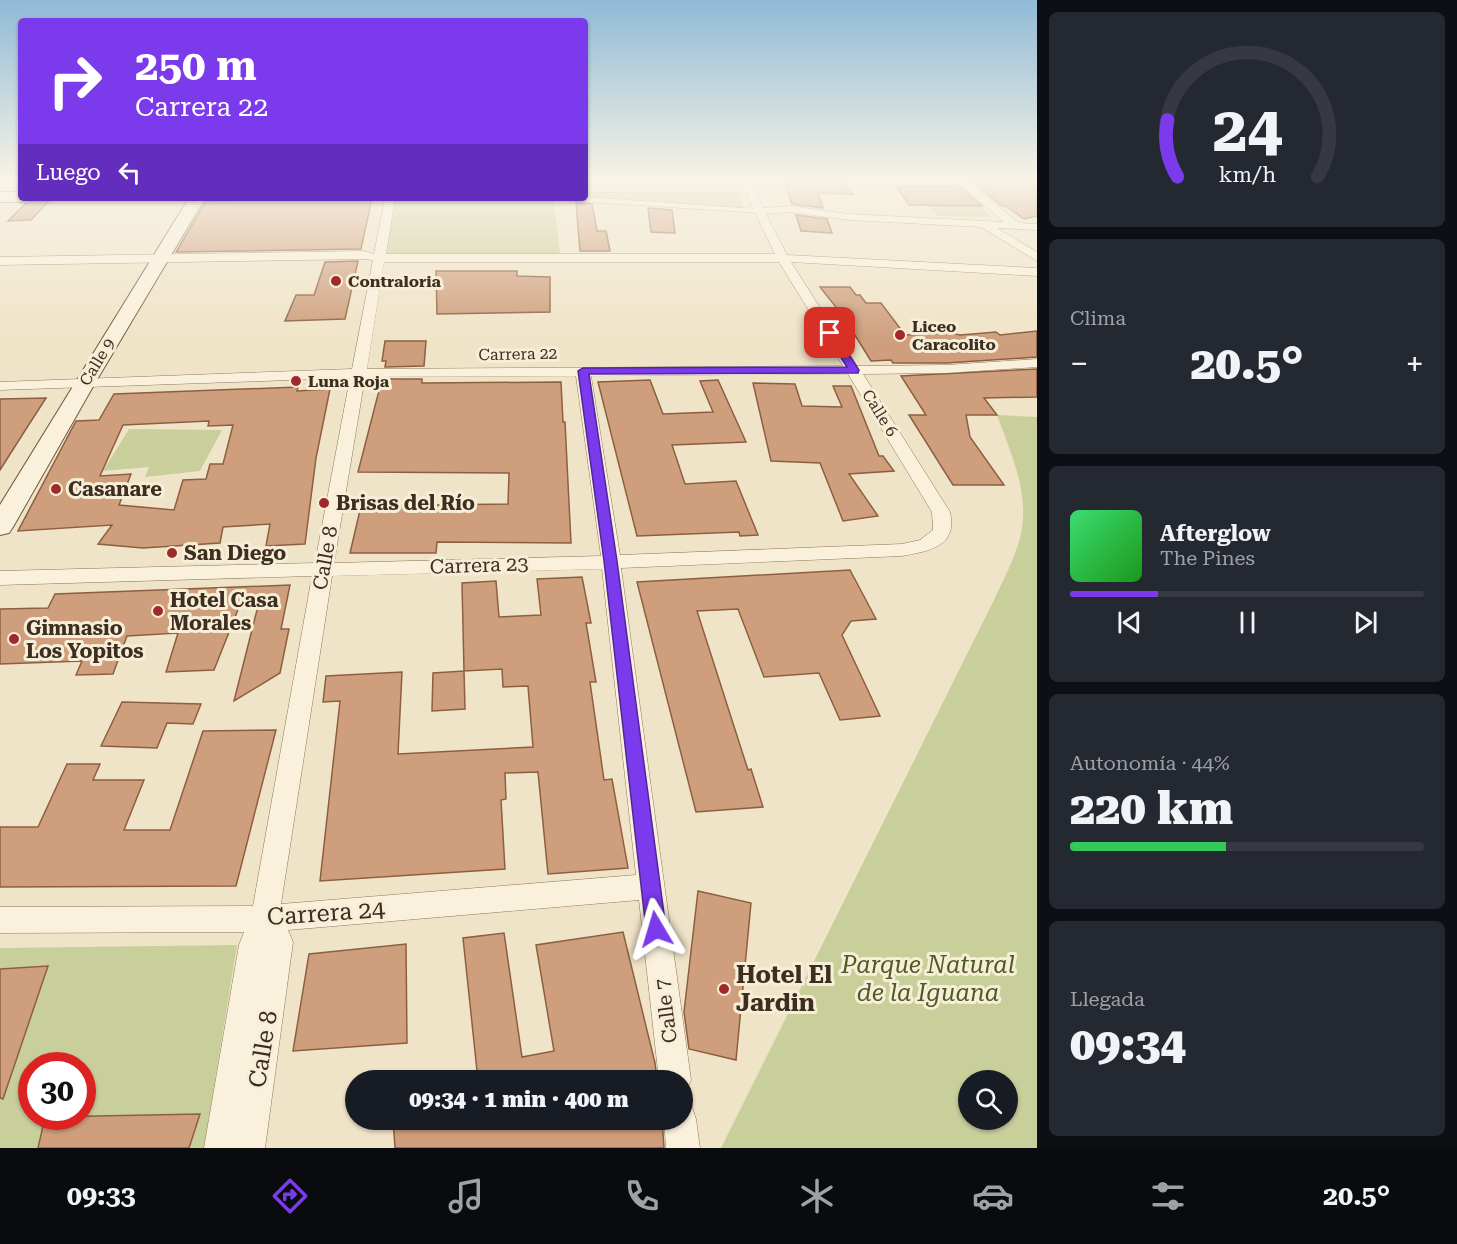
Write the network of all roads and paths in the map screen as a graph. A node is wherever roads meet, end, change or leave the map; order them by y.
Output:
1 (166, 232) edge
2 (173, 232) edge
3 (383, 232) edge
4 (770, 232) edge
5 (995, 232) edge
6 (1037, 257) edge
7 (378, 258) junction
8 (783, 258) junction
9 (0, 261) edge
10 (151, 261) junction
11 (0, 267) edge
12 (1037, 272) edge
13 (1037, 363) edge
14 (854, 370) junction
15 (583, 371) junction
16 (358, 374) junction
17 (76, 383) junction
18 (0, 386) edge
19 (0, 496) edge
20 (945, 522) joint
21 (0, 527) edge
22 (611, 561) junction
23 (323, 570) junction
24 (0, 578) edge
25 (651, 886) junction
26 (266, 919) junction
27 (0, 921) edge
28 (674, 1070) edge
29 (681, 1130) edge
30 (221, 1148) edge
31 (248, 1148) edge
32 (683, 1148) edge

1 - 10 main road, Calle 9
2 - 10 main road, Calle 9
3 - 7 street, Calle 8
4 - 8 street, Calle 6
5 - 6 street
7 - 8 street
7 - 10 street
7 - 16 street, Calle 8
8 - 12 street
8 - 14 street, Calle 6
9 - 10 street
10 - 11 street
10 - 17 main road, Calle 9
13 - 14 street, Carrera 22
14 - 15 street, Carrera 22
14 - 20 street, Calle 6
15 - 16 street, Carrera 22
15 - 22 street, Calle 7
16 - 17 street, Carrera 22
16 - 23 street, Calle 8
17 - 18 street, Carrera 22
17 - 19 main road, Calle 9
17 - 21 main road, Calle 9
20 - 22 street, Carrera 23
22 - 23 street, Carrera 23
22 - 25 street, Calle 7
23 - 24 street, Carrera 23
23 - 26 street, Calle 8
25 - 26 street, Carrera 24
25 - 28 street, Calle 7
26 - 27 street, Carrera 24
26 - 30 street, Calle 8
26 - 31 street, Calle 8
29 - 32 street

